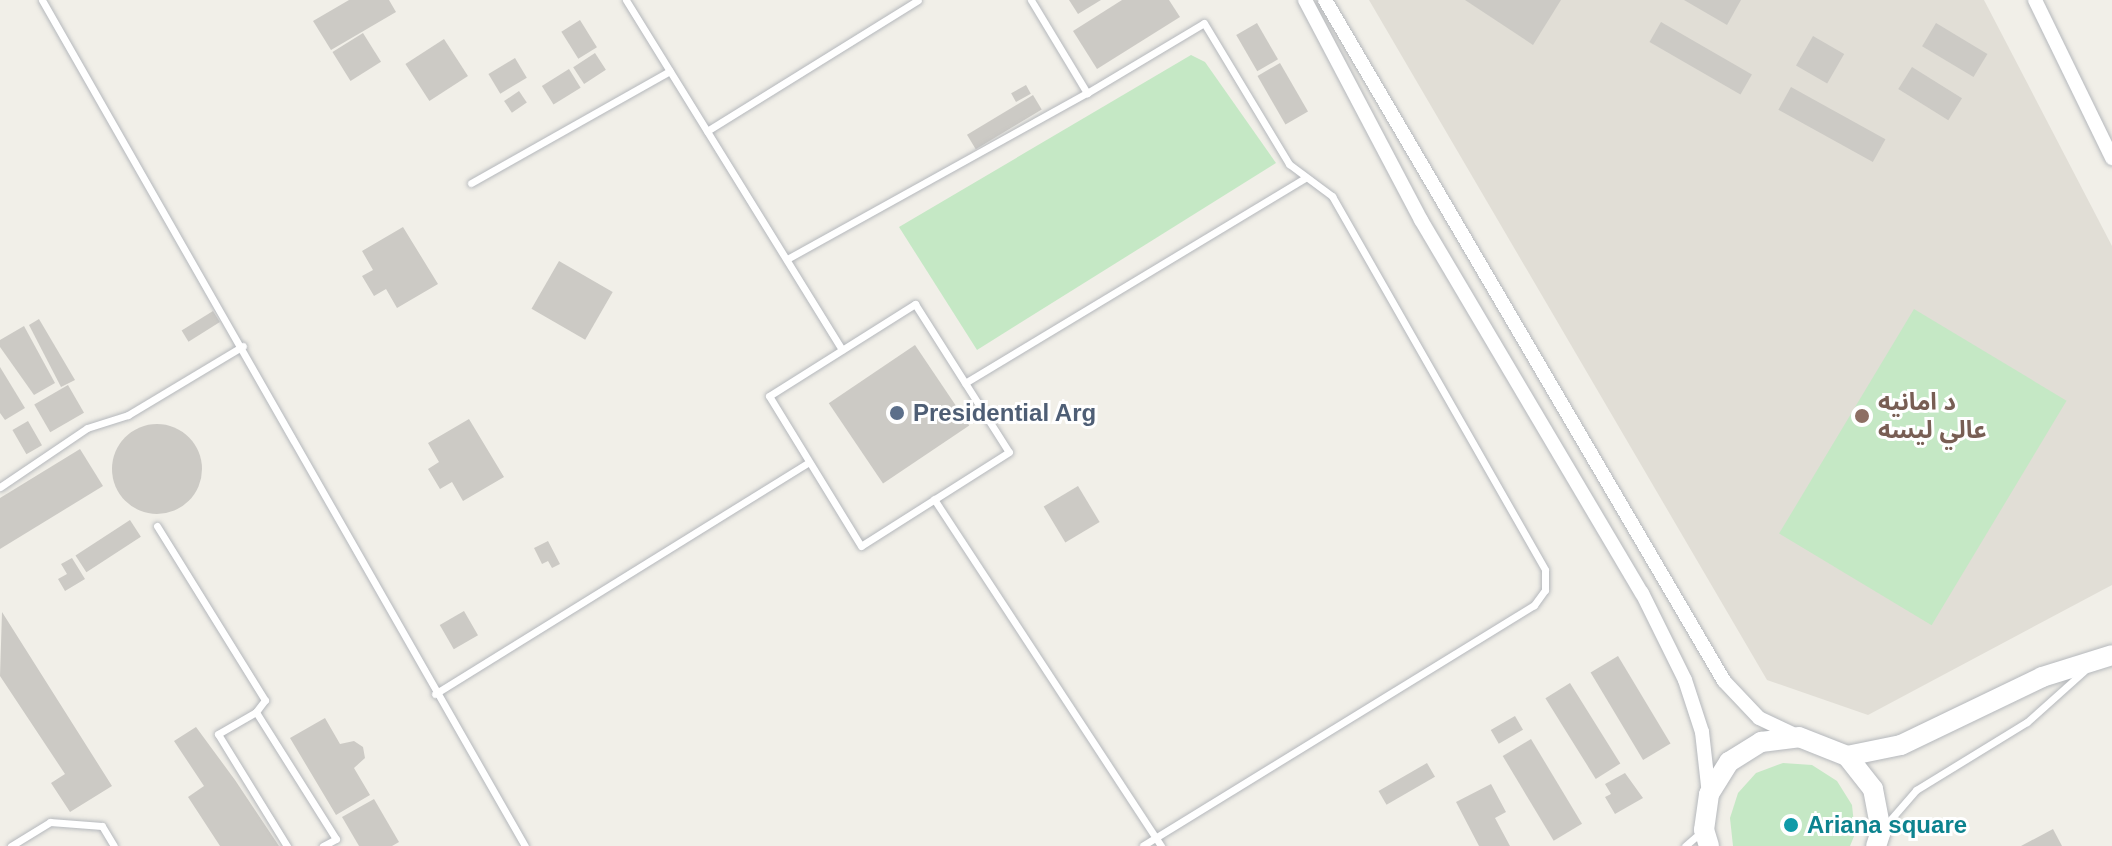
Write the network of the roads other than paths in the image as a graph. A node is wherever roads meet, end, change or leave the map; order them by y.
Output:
1 (42, 0) edge
2 (626, 0) edge
3 (918, 0) edge
4 (1031, 0) edge
5 (1305, 0) edge
6 (1325, 0) edge
7 (2035, 0) edge
8 (1354, 50) junction
9 (1336, 58) junction
10 (670, 71) junction
11 (1087, 93) junction
12 (707, 131) junction
13 (2112, 158) edge
14 (1305, 178) junction
15 (471, 183) dead end
16 (787, 259) junction
17 (243, 346) junction
18 (842, 350) junction
19 (965, 383) junction
20 (806, 464) junction
21 (0, 487) edge
22 (934, 499) junction
23 (157, 526) dead end
24 (2112, 647) edge
25 (2112, 655) edge
26 (2091, 663) junction
27 (435, 694) junction
28 (256, 712) junction
29 (1799, 737) junction
30 (1847, 756) junction
31 (1709, 794) junction
32 (1156, 838) junction
33 (1706, 838) edge
34 (1878, 839) edge
35 (11, 846) edge
36 (114, 846) edge
37 (287, 846) edge
38 (323, 846) edge
39 (525, 846) edge
40 (1143, 846) edge
41 (1161, 846) edge
42 (1685, 846) edge

1 - 17 lane
2 - 10 lane
3 - 12 lane
4 - 11 lane
5 - 9 street
6 - 8 street
7 - 13 street
8 - 9 street
8 - 29 street
9 - 31 street
10 - 12 lane
10 - 15 lane
11 - 14 lane
11 - 16 lane
12 - 16 lane
14 - 19 lane
14 - 32 lane
16 - 18 lane
17 - 21 lane
17 - 27 lane
18 - 19 lane
18 - 20 lane
19 - 22 lane
20 - 22 lane
20 - 27 lane
22 - 32 lane
23 - 28 lane
24 - 26 street
25 - 26 street
26 - 30 street
26 - 34 lane
27 - 39 lane
28 - 37 lane
28 - 38 lane
29 - 30 street
29 - 31 street
30 - 34 street
31 - 33 street
32 - 40 lane
32 - 41 lane
33 - 42 lane
35 - 36 lane

